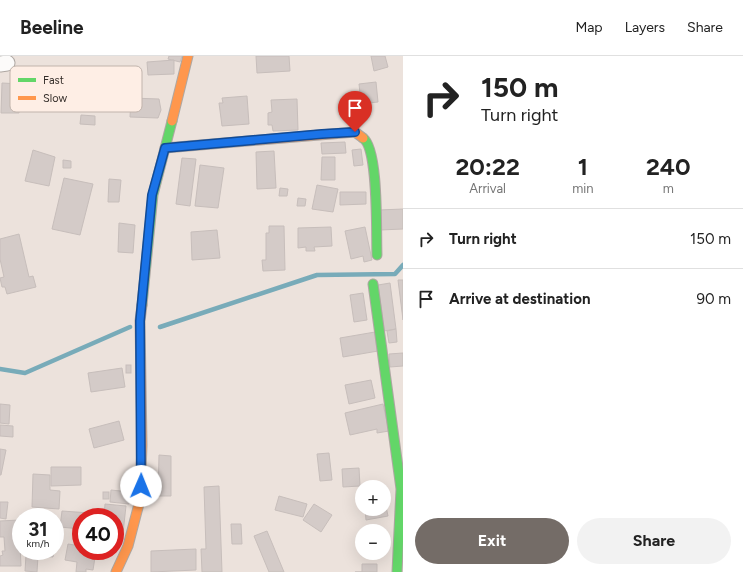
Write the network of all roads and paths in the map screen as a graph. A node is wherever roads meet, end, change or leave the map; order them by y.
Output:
1 (188, 56) edge
2 (165, 148) junction
3 (377, 255) dead end
4 (373, 284) dead end
5 (402, 489) edge
6 (116, 572) edge
7 (397, 572) edge

1 - 2 street
2 - 3 street
2 - 6 street
4 - 5 street
5 - 7 street

